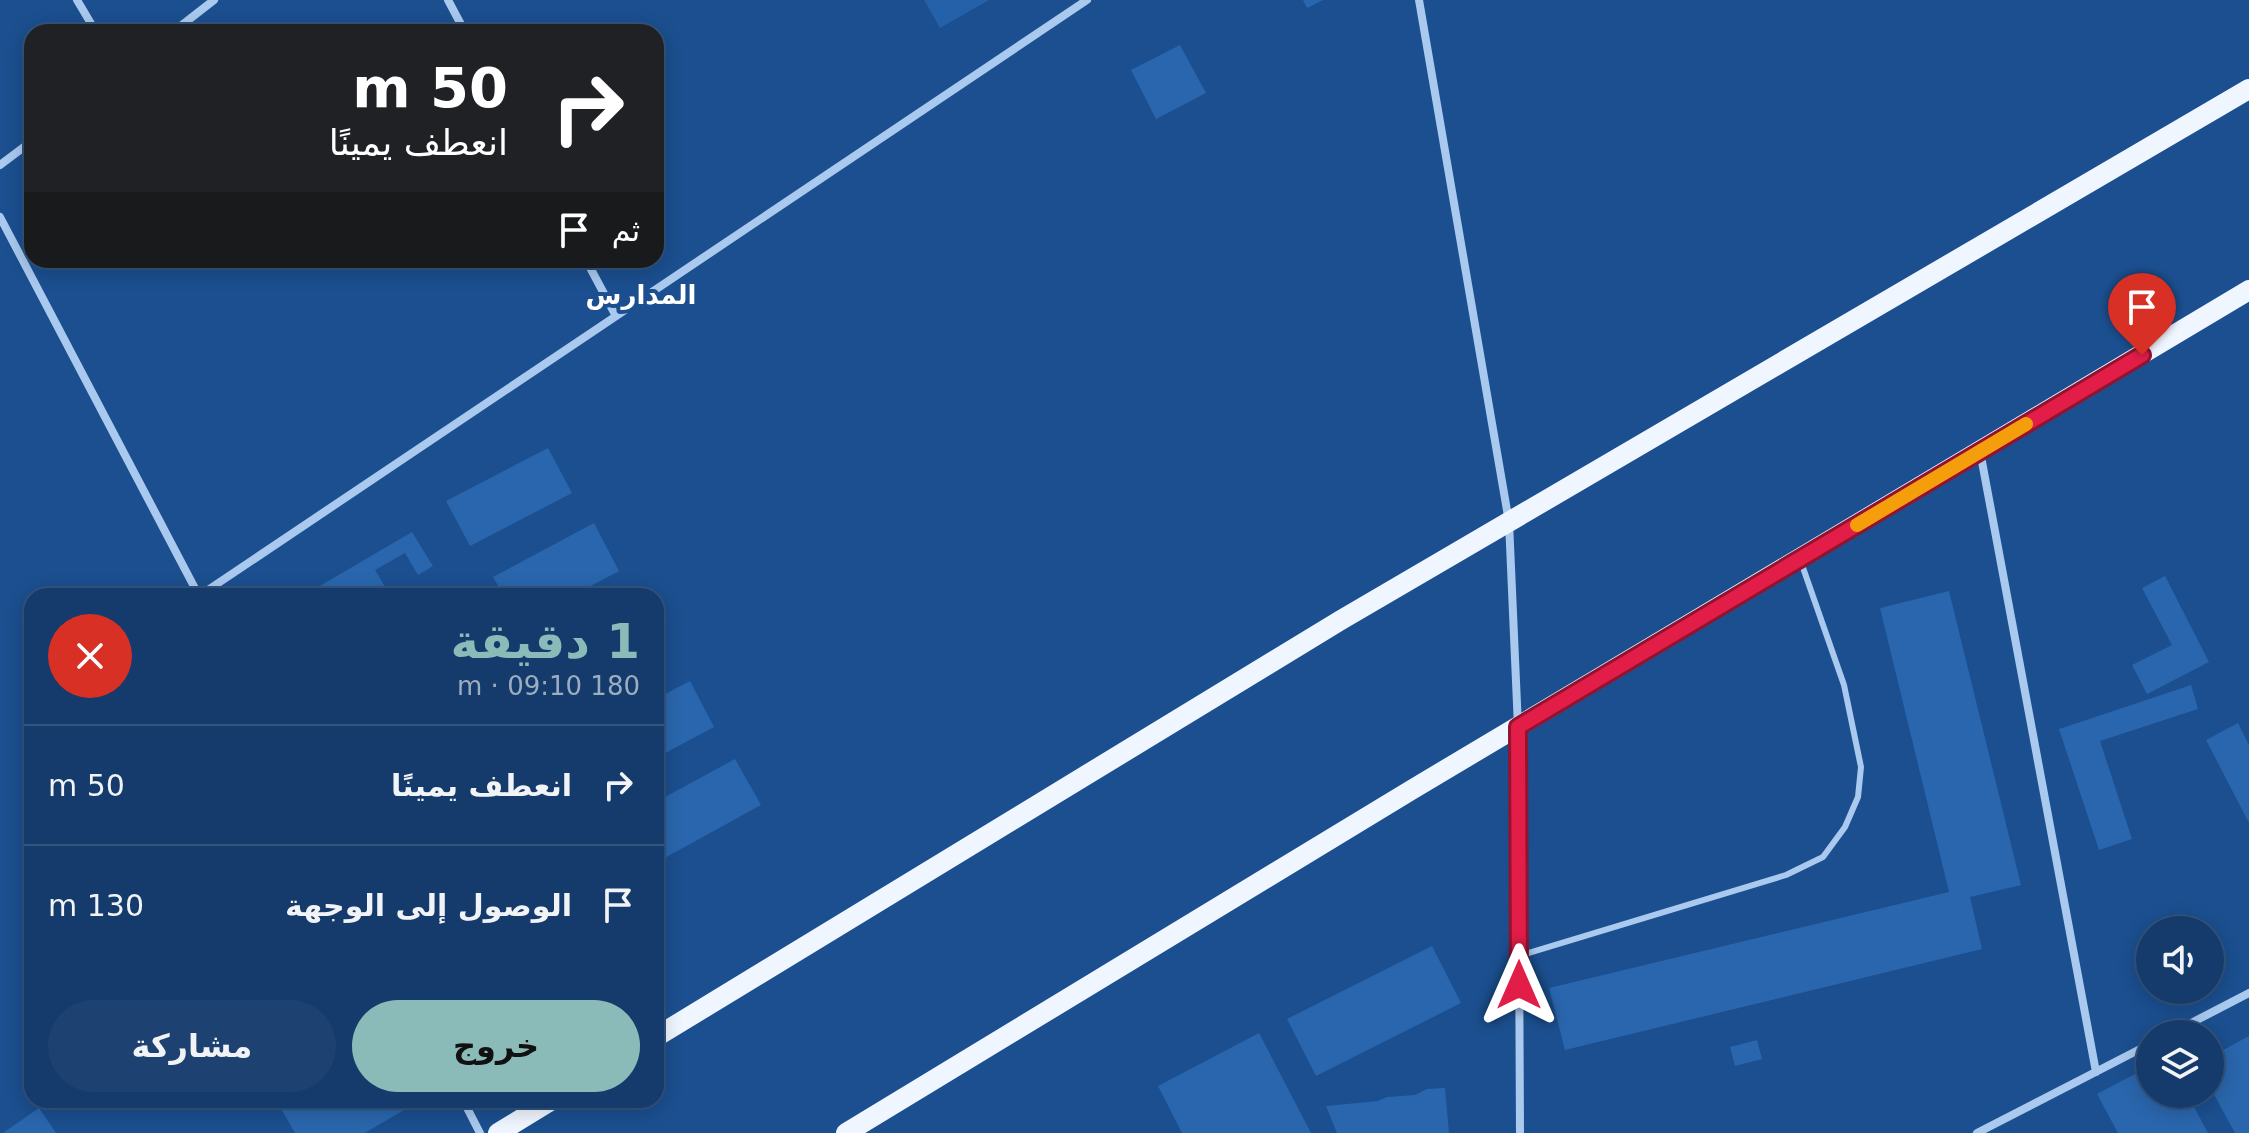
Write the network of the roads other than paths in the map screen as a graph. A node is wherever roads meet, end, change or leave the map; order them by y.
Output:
1 (77, 0) edge
2 (214, 0) edge
3 (448, 0) edge
4 (1087, 0) edge
5 (1419, 0) edge
6 (91, 24) edge
7 (183, 24) edge
8 (461, 24) edge
9 (2249, 89) edge
10 (24, 147) edge
11 (0, 165) edge
12 (0, 217) edge
13 (24, 263) edge
14 (27, 268) edge
15 (590, 268) edge
16 (2249, 290) edge
17 (616, 316) junction
18 (1980, 451) junction
19 (1509, 522) junction
20 (1799, 559) junction
21 (195, 588) edge
22 (211, 588) edge
23 (1518, 727) junction
24 (1519, 956) junction
25 (2249, 993) edge
26 (2197, 1020) edge
27 (664, 1032) edge
28 (2136, 1051) edge
29 (2096, 1072) junction
30 (467, 1108) edge
31 (539, 1108) edge
32 (480, 1133) edge
33 (498, 1133) edge
34 (846, 1133) edge
35 (1520, 1133) edge
36 (1977, 1133) edge

1 - 6 street
2 - 7 street
3 - 8 street
4 - 17 street
5 - 19 street
9 - 19 main road
10 - 11 street
12 - 13 street
14 - 21 street
15 - 17 street
16 - 18 main road
17 - 22 street
18 - 20 main road
18 - 29 street
19 - 23 street
19 - 27 main road
20 - 23 main road
20 - 24 lane
23 - 24 street
23 - 34 main road
24 - 35 street
25 - 26 street
28 - 29 street
29 - 36 street
30 - 32 street
31 - 33 main road

